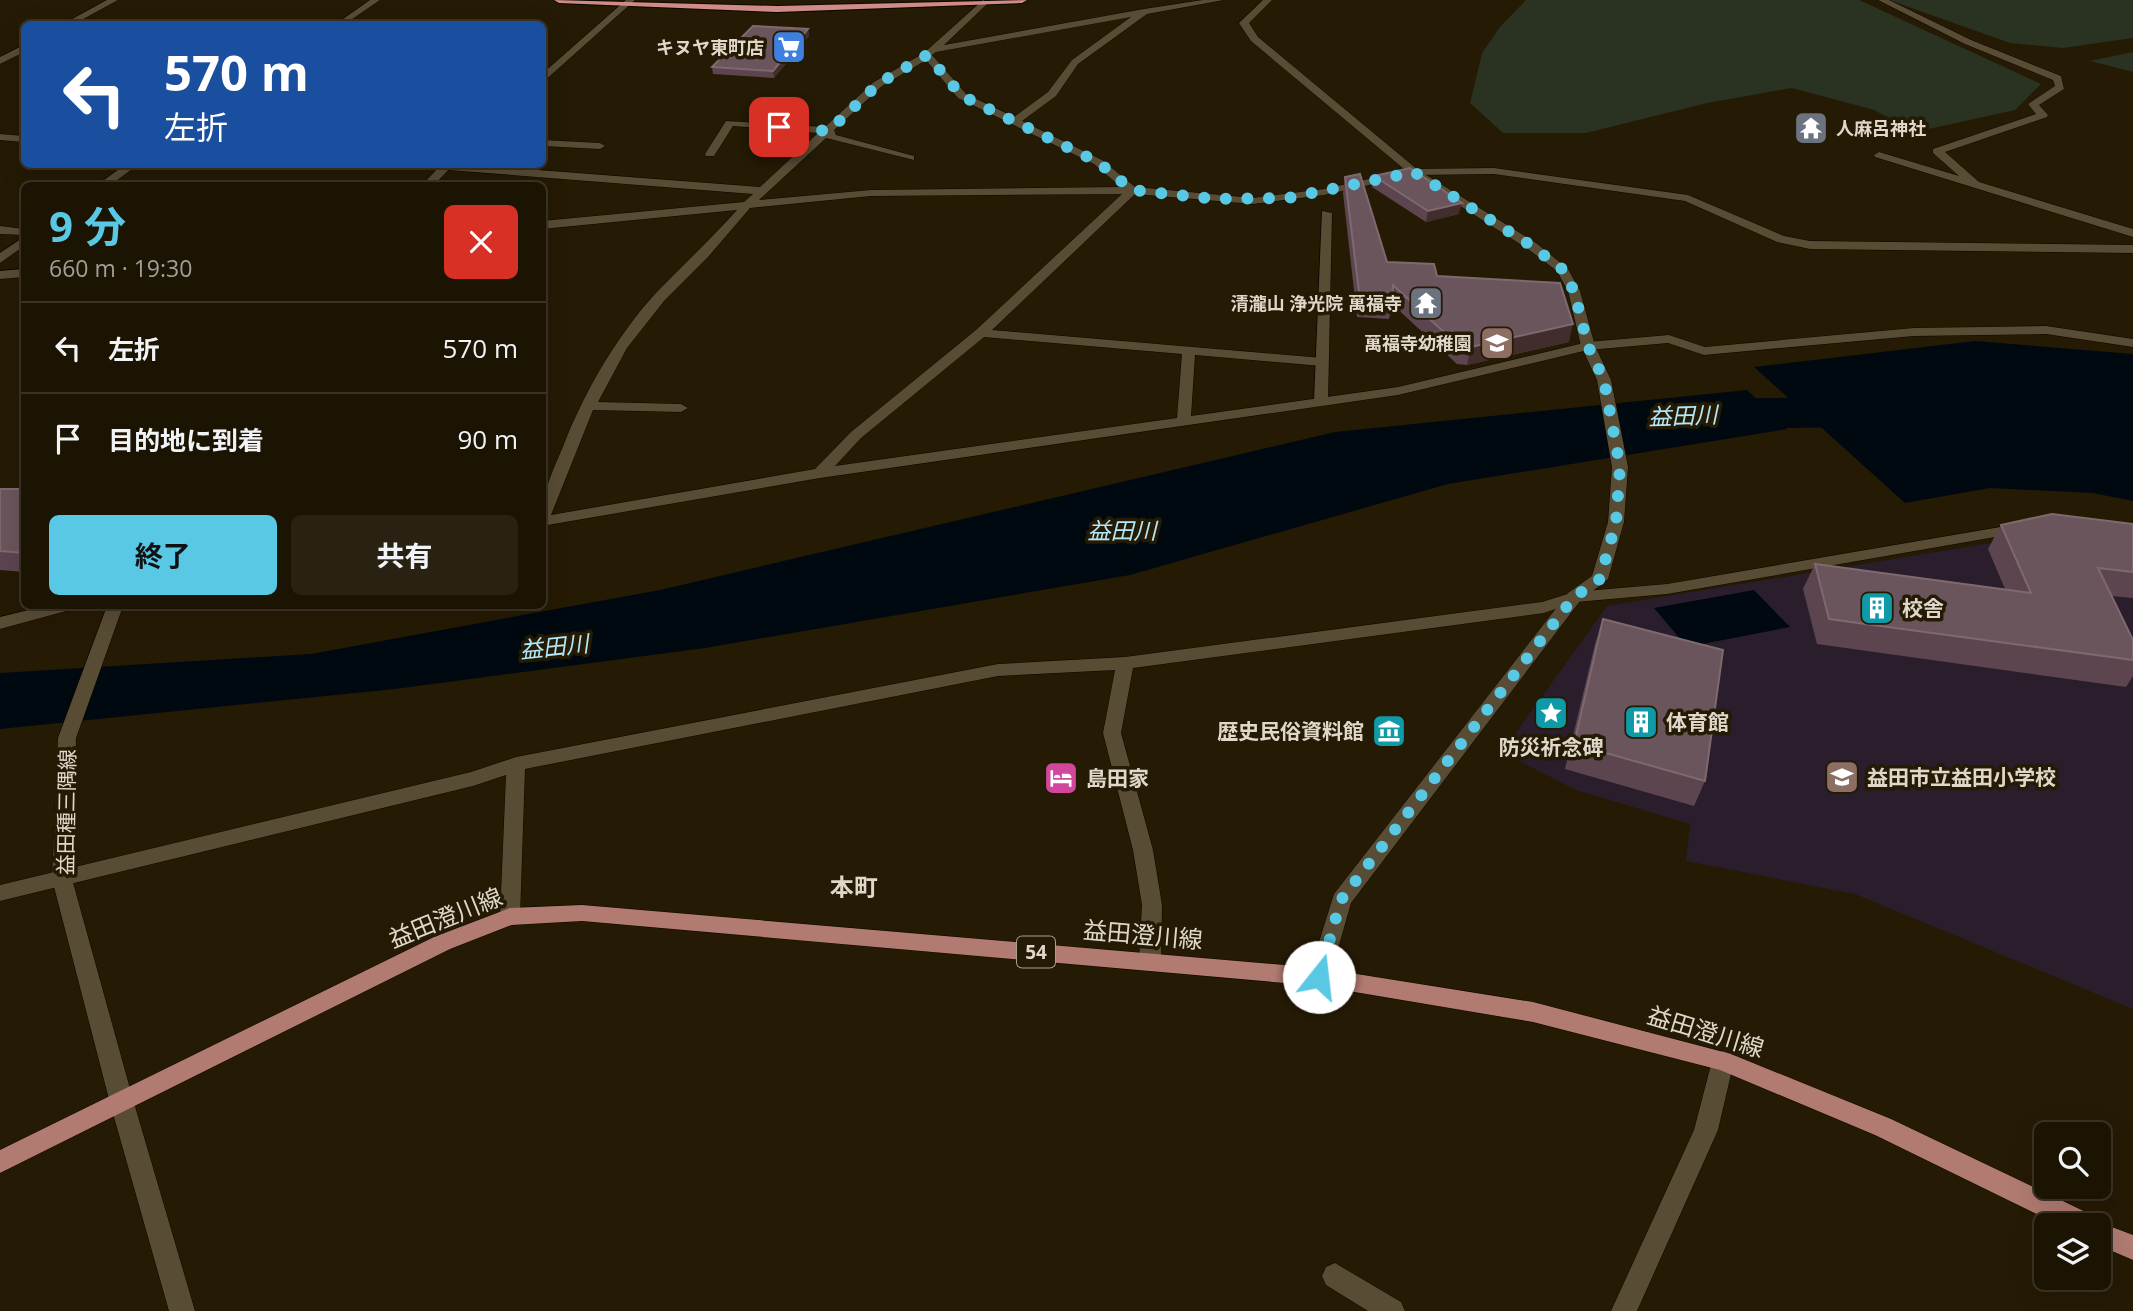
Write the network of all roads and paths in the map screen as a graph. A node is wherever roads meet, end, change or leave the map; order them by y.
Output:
1 (114, 0) edge
2 (376, 0) edge
3 (559, 0) edge
4 (1022, 0) edge
5 (1220, 0) edge
6 (1268, 0) edge
7 (1882, 0) edge
8 (985, 1) edge
9 (629, 2) edge
10 (1144, 12) junction
11 (74, 21) edge
12 (344, 21) edge
13 (21, 50) edge
14 (931, 52) junction
15 (0, 61) edge
16 (546, 76) edge
17 (1014, 122) junction
18 (829, 131) junction
19 (0, 137) edge
20 (21, 139) edge
21 (546, 143) edge
22 (600, 146) dead end
23 (710, 154) dead end
24 (1879, 155) dead end
25 (910, 158) dead end
26 (128, 168) edge
27 (445, 168) edge
28 (459, 168) edge
29 (1414, 172) junction
30 (107, 182) edge
31 (430, 182) edge
32 (1977, 186) junction
33 (1132, 190) junction
34 (764, 191) junction
35 (747, 205) junction
36 (1326, 213) dead end
37 (546, 225) edge
38 (0, 230) edge
39 (21, 232) edge
40 (2133, 233) edge
41 (21, 243) edge
42 (2133, 249) edge
43 (0, 259) edge
44 (21, 273) edge
45 (0, 275) edge
46 (981, 333) junction
47 (2133, 343) edge
48 (1588, 346) junction
49 (1189, 351) junction
50 (1322, 362) junction
51 (1321, 401) junction
52 (589, 406) junction
53 (681, 408) dead end
54 (1184, 420) junction
55 (820, 472) junction
56 (546, 509) edge
57 (546, 518) edge
58 (2028, 527) edge
59 (1574, 597) junction
60 (53, 609) edge
61 (114, 609) edge
62 (0, 623) edge
63 (1125, 663) junction
64 (516, 764) junction
65 (62, 871) junction
66 (0, 893) edge
67 (510, 917) junction
68 (1150, 962) junction
69 (1319, 977) junction
70 (1723, 1061) junction
71 (122, 1103) junction
72 (0, 1161) edge
73 (2060, 1213) edge
74 (2111, 1237) edge
75 (2133, 1248) edge
76 (1335, 1276) dead end
77 (182, 1311) edge
78 (1392, 1311) edge
79 (1624, 1311) edge

1 - 11 street
2 - 12 street
3 - 9 highway
4 - 8 highway
5 - 10 street
6 - 29 street
7 - 32 street
8 - 9 highway
8 - 14 street
9 - 16 street
10 - 14 street
10 - 17 street
13 - 15 street
14 - 17 street
14 - 18 street
17 - 33 street
18 - 23 street
18 - 25 street
18 - 34 street
19 - 20 street
21 - 22 street
24 - 32 street
26 - 30 street
27 - 31 street
28 - 34 street
29 - 33 street
29 - 42 street
29 - 48 street
32 - 40 street
33 - 35 street
33 - 46 street
34 - 35 street
35 - 37 street
35 - 52 street
36 - 50 street
38 - 39 street
41 - 43 street
44 - 45 street
46 - 49 street
46 - 55 street
47 - 48 street
48 - 51 street
48 - 59 street
49 - 50 street
49 - 54 street
50 - 51 street
51 - 54 street
52 - 53 street
52 - 56 street
54 - 55 street
55 - 57 street
58 - 59 street
59 - 63 street
59 - 69 street
60 - 62 street
61 - 65 street, 益田種三隅線
63 - 64 street
63 - 68 street
64 - 65 street
64 - 67 street
65 - 66 street
65 - 71 street, 益田種三隅線
67 - 68 main road, 益田澄川線 / 54
67 - 71 main road, 益田澄川線 / 54
68 - 69 main road, 益田澄川線 / 54
69 - 70 main road, 益田澄川線 / 54
70 - 73 main road, 益田澄川線 / 54
70 - 79 street
71 - 72 main road, 益田澄川線 / 54
71 - 77 street, 益田種三隅線
74 - 75 main road
76 - 78 street

